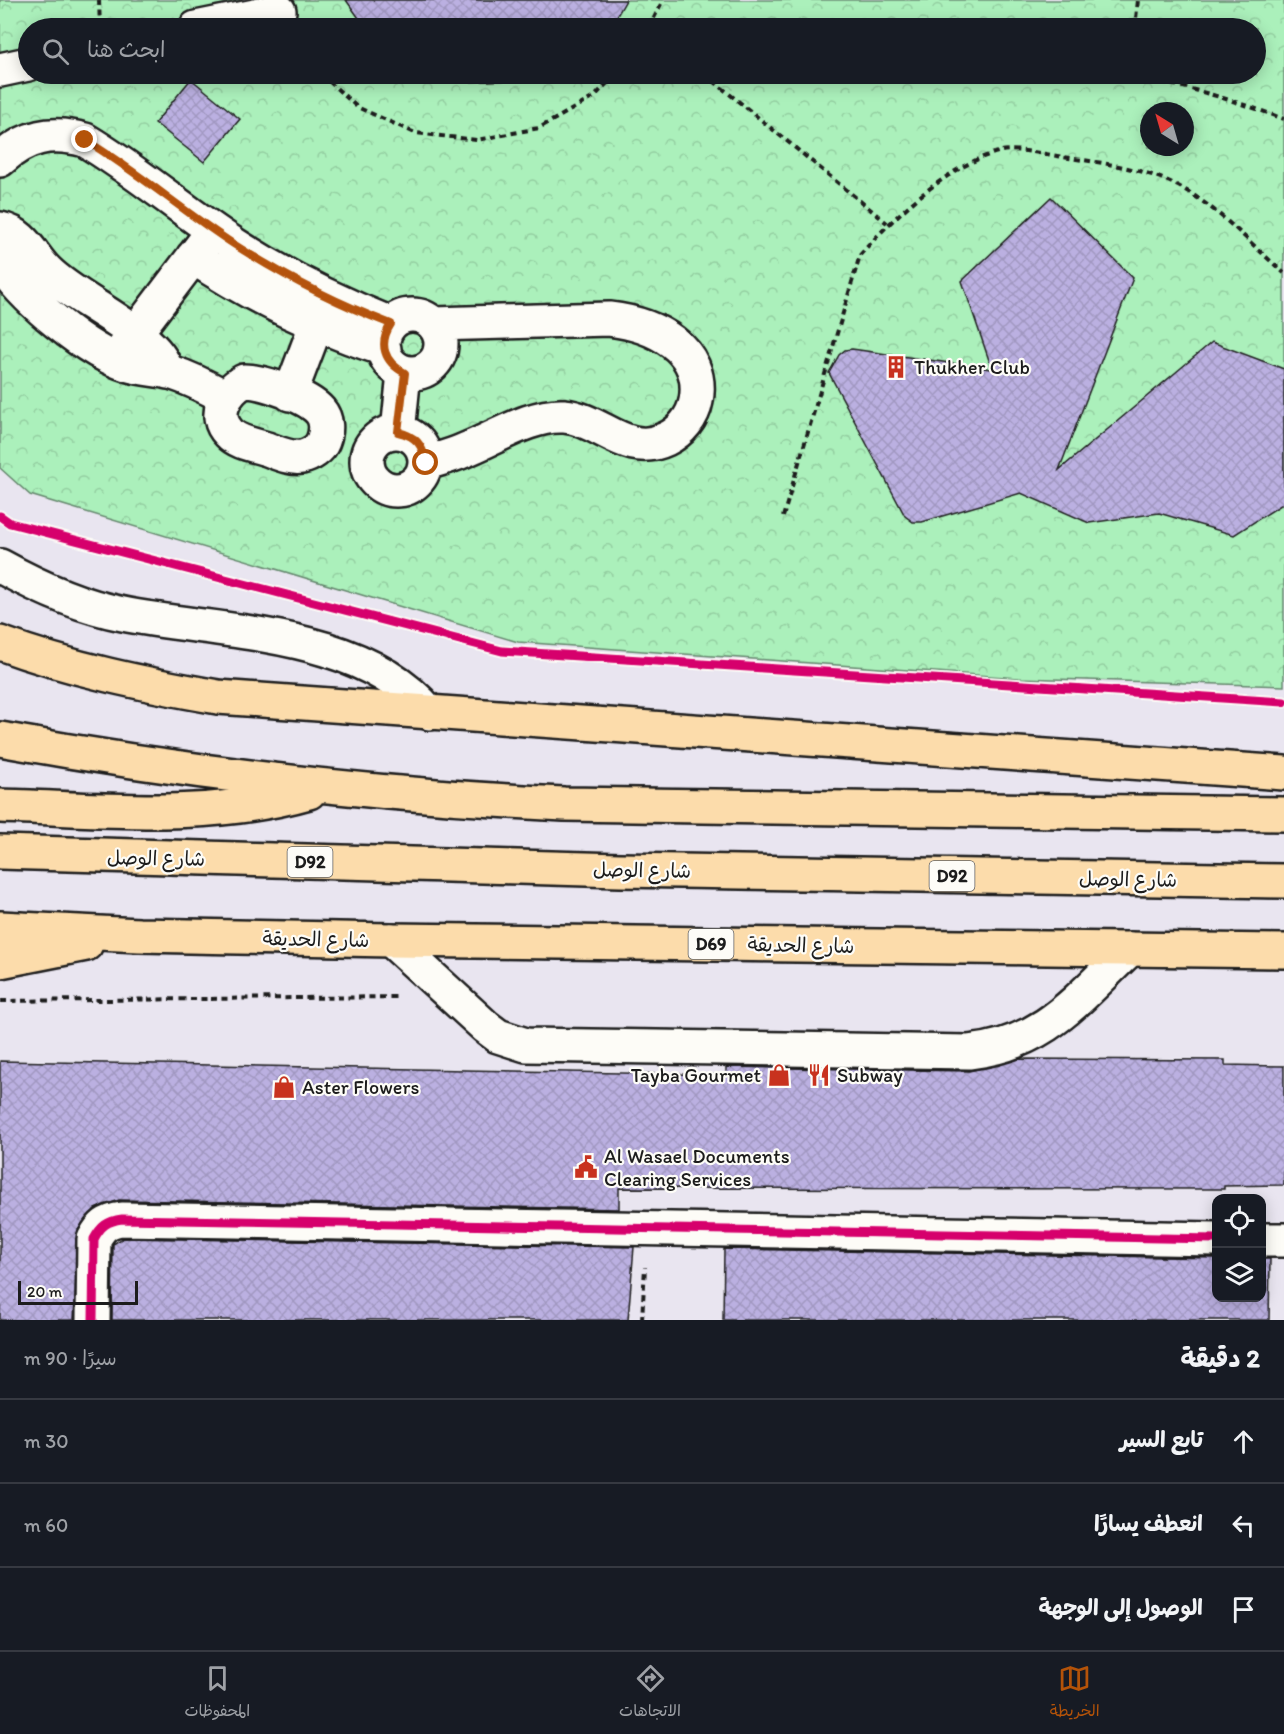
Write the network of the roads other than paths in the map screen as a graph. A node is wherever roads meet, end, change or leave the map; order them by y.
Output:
1 (279, 11) dead end
2 (245, 18) edge
3 (18, 66) edge
4 (0, 70) edge
5 (0, 160) edge
6 (0, 229) edge
7 (213, 230) junction
8 (193, 257) junction
9 (0, 262) edge
10 (47, 293) junction
11 (322, 311) junction
12 (434, 324) junction
13 (135, 334) junction
14 (393, 348) junction
15 (115, 360) junction
16 (167, 372) junction
17 (290, 394) junction
18 (225, 397) junction
19 (398, 432) junction
20 (426, 463) junction
21 (0, 566) edge
22 (0, 643) edge
23 (430, 713) junction
24 (0, 739) edge
25 (1284, 773) edge
26 (325, 787) junction
27 (0, 806) edge
28 (1284, 814) edge
29 (0, 852) edge
30 (1284, 881) edge
31 (0, 928) edge
32 (139, 935) junction
33 (391, 940) junction
34 (1130, 949) junction
35 (1281, 955) edge
36 (0, 961) edge
37 (1212, 1239) edge
38 (1266, 1240) edge
39 (1284, 1240) edge
40 (93, 1320) edge

1 - 2 street
3 - 4 street
5 - 7 street
6 - 10 street
7 - 8 street
7 - 11 street
8 - 11 street
8 - 13 street
9 - 10 street
10 - 13 street
10 - 15 street
11 - 14 street
11 - 17 street
12 - 14 street
12 - 14 street
12 - 20 street
13 - 15 street
13 - 16 street
14 - 19 street
15 - 16 street
16 - 18 street
17 - 18 street
17 - 18 street
19 - 20 street
19 - 20 street
21 - 23 street
22 - 23 main road
23 - 25 main road
24 - 26 main road
26 - 27 main road
26 - 28 main road
29 - 30 main road, شارع الوصل / D92
31 - 32 main road
32 - 33 main road, شارع الحديقة / D69
32 - 36 main road
33 - 34 main road, شارع الحديقة / D69
33 - 34 street
34 - 35 main road, شارع الحديقة / D69
37 - 40 street
38 - 39 street

